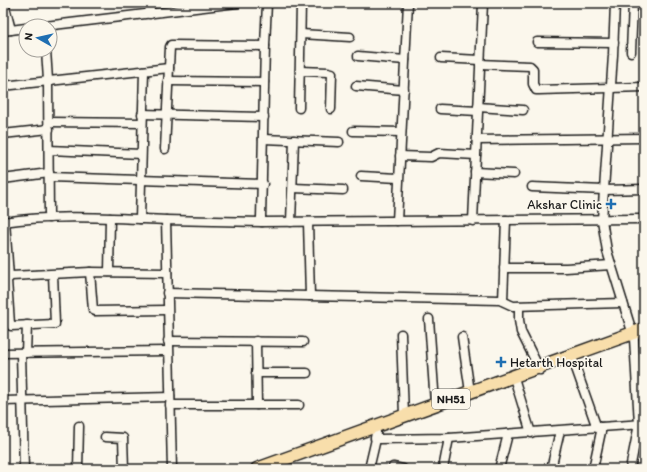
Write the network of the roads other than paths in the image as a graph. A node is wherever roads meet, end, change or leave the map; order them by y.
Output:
1 (4, 3) edge
2 (8, 3) edge
3 (148, 3) edge
4 (237, 3) edge
5 (267, 3) edge
6 (301, 3) edge
7 (408, 3) edge
8 (484, 3) edge
9 (615, 3) edge
10 (633, 3) edge
11 (150, 14) junction
12 (58, 25) edge
13 (18, 29) edge
14 (7, 31) edge
15 (301, 34) junction
16 (350, 37) dead end
17 (537, 42) dead end
18 (614, 43) junction
19 (264, 46) junction
20 (632, 52) dead end
21 (358, 56) dead end
22 (47, 58) edge
23 (441, 58) dead end
24 (405, 60) junction
25 (480, 62) junction
26 (169, 68) junction
27 (144, 71) junction
28 (300, 71) junction
29 (48, 80) junction
30 (168, 81) junction
31 (264, 82) junction
32 (3, 86) edge
33 (356, 86) dead end
34 (644, 87) edge
35 (610, 88) junction
36 (404, 90) junction
37 (299, 108) dead end
38 (331, 108) dead end
39 (440, 109) dead end
40 (478, 109) junction
41 (523, 110) dead end
42 (142, 114) junction
43 (166, 115) junction
44 (264, 117) junction
45 (142, 123) junction
46 (49, 125) junction
47 (353, 131) dead end
48 (401, 132) junction
49 (3, 134) edge
50 (607, 138) junction
51 (644, 138) edge
52 (263, 139) junction
53 (294, 140) junction
54 (477, 140) junction
55 (339, 142) dead end
56 (165, 149) dead end
57 (49, 150) junction
58 (141, 154) junction
59 (476, 155) junction
60 (400, 156) junction
61 (475, 172) junction
62 (514, 174) dead end
63 (49, 175) junction
64 (360, 176) dead end
65 (398, 178) junction
66 (3, 179) edge
67 (141, 181) junction
68 (263, 184) junction
69 (532, 187) dead end
70 (293, 188) junction
71 (644, 189) edge
72 (343, 190) dead end
73 (604, 190) junction
74 (49, 218) junction
75 (110, 218) junction
76 (140, 219) junction
77 (166, 220) junction
78 (506, 220) junction
79 (602, 220) junction
80 (644, 220) edge
81 (4, 221) edge
82 (397, 221) junction
83 (473, 221) junction
84 (262, 222) junction
85 (291, 222) junction
86 (308, 222) junction
87 (611, 265) junction
88 (504, 268) junction
89 (90, 272) junction
90 (109, 272) junction
91 (166, 273) junction
92 (53, 274) junction
93 (9, 277) junction
94 (167, 293) junction
95 (310, 296) junction
96 (503, 301) junction
97 (623, 303) junction
98 (6, 305) edge
99 (519, 306) junction
100 (167, 310) junction
101 (429, 320) dead end
102 (26, 326) junction
103 (644, 329) edge
104 (401, 334) dead end
105 (637, 335) edge
106 (462, 337) dead end
107 (168, 341) junction
108 (256, 341) junction
109 (304, 342) dead end
110 (168, 351) junction
111 (3, 353) edge
112 (23, 353) junction
113 (573, 360) junction
114 (540, 370) junction
115 (256, 373) junction
116 (307, 374) dead end
117 (515, 382) junction
118 (640, 386) edge
119 (470, 392) junction
120 (3, 401) edge
121 (21, 401) junction
122 (170, 401) junction
123 (435, 404) junction
124 (257, 405) junction
125 (299, 405) dead end
126 (404, 415) junction
127 (642, 424) edge
128 (79, 426) dead end
129 (600, 428) junction
130 (560, 431) junction
131 (531, 433) junction
132 (508, 434) junction
133 (376, 436) junction
134 (105, 437) dead end
135 (449, 438) junction
136 (394, 467) dead end
137 (24, 469) edge
138 (78, 469) edge
139 (124, 469) edge
140 (172, 469) edge
141 (257, 469) edge
142 (278, 469) edge
143 (369, 469) edge
144 (403, 469) edge
145 (443, 469) edge
146 (499, 469) edge
147 (551, 469) edge
148 (593, 469) edge
149 (630, 469) edge

1 - 2 street
1 - 14 street
3 - 11 street
4 - 11 street
5 - 19 street
6 - 15 street
7 - 24 street
8 - 25 street
9 - 18 street
10 - 20 street
11 - 12 street
13 - 14 street
15 - 16 street
15 - 28 street
17 - 18 street
18 - 35 street
19 - 26 street
19 - 31 street
21 - 24 street
22 - 29 street
23 - 25 street
24 - 36 street
25 - 35 street
25 - 40 street
26 - 27 street
26 - 30 street
27 - 29 street
27 - 42 street
28 - 37 street
28 - 38 street
29 - 32 street
29 - 46 street
30 - 31 street
30 - 43 street
31 - 44 street
33 - 36 street
34 - 35 street
35 - 50 street
36 - 48 street
39 - 40 street
40 - 41 street
40 - 54 street
42 - 43 street
42 - 45 street
43 - 44 street
43 - 56 street
44 - 52 street
45 - 46 street
45 - 58 street
46 - 49 street
46 - 57 street
47 - 48 street
48 - 60 street
50 - 51 street
50 - 54 street
50 - 73 street
52 - 53 street
52 - 68 street
53 - 55 street
53 - 70 street
54 - 59 street
57 - 58 street
57 - 63 street
58 - 67 street
59 - 60 street
59 - 61 street
60 - 65 street
61 - 62 street
61 - 83 street
63 - 66 street
63 - 67 street
63 - 74 street
64 - 65 street
65 - 82 street
67 - 68 street
67 - 76 street
68 - 84 street
69 - 73 street
70 - 72 street
70 - 85 street
71 - 73 street
73 - 79 street
74 - 75 street
74 - 81 street
75 - 76 street
75 - 90 street
76 - 77 street
77 - 84 street
77 - 91 street
78 - 79 street
78 - 83 street
78 - 88 street
79 - 80 street
79 - 87 street
81 - 93 street
82 - 83 street
82 - 86 street
84 - 85 street
85 - 86 street
86 - 95 street
87 - 88 street
87 - 97 street
88 - 96 street
89 - 90 street
89 - 92 street
89 - 100 street
90 - 91 street
91 - 94 street
92 - 93 street
92 - 102 street
93 - 98 street
94 - 95 street
94 - 100 street
95 - 96 street
96 - 99 street
97 - 99 street
97 - 105 street
98 - 102 street
99 - 114 street
100 - 107 street
101 - 123 street
102 - 112 street
103 - 105 highway, NH51
104 - 126 street
105 - 113 highway, NH51
105 - 114 highway, NH51
105 - 118 street
106 - 119 street
107 - 108 street
107 - 110 street
108 - 109 street
108 - 115 street
110 - 112 street
110 - 122 street
111 - 112 street
112 - 121 street
113 - 114 highway, NH51
113 - 129 street
114 - 117 highway, NH51
114 - 119 highway, NH51
115 - 116 street
115 - 124 street
117 - 131 street
117 - 133 highway, NH51
118 - 127 street
119 - 123 highway, NH51
120 - 121 street
121 - 122 street
121 - 137 street
122 - 124 street
122 - 140 street
123 - 126 highway, NH51
124 - 125 street
126 - 141 highway, NH51
127 - 129 street
127 - 149 street
128 - 138 street
129 - 130 street
129 - 148 street
130 - 131 street
130 - 147 street
131 - 132 street
132 - 135 street
132 - 146 street
133 - 135 street
133 - 142 highway, NH51
133 - 143 street
134 - 139 street
135 - 145 street
136 - 144 street

